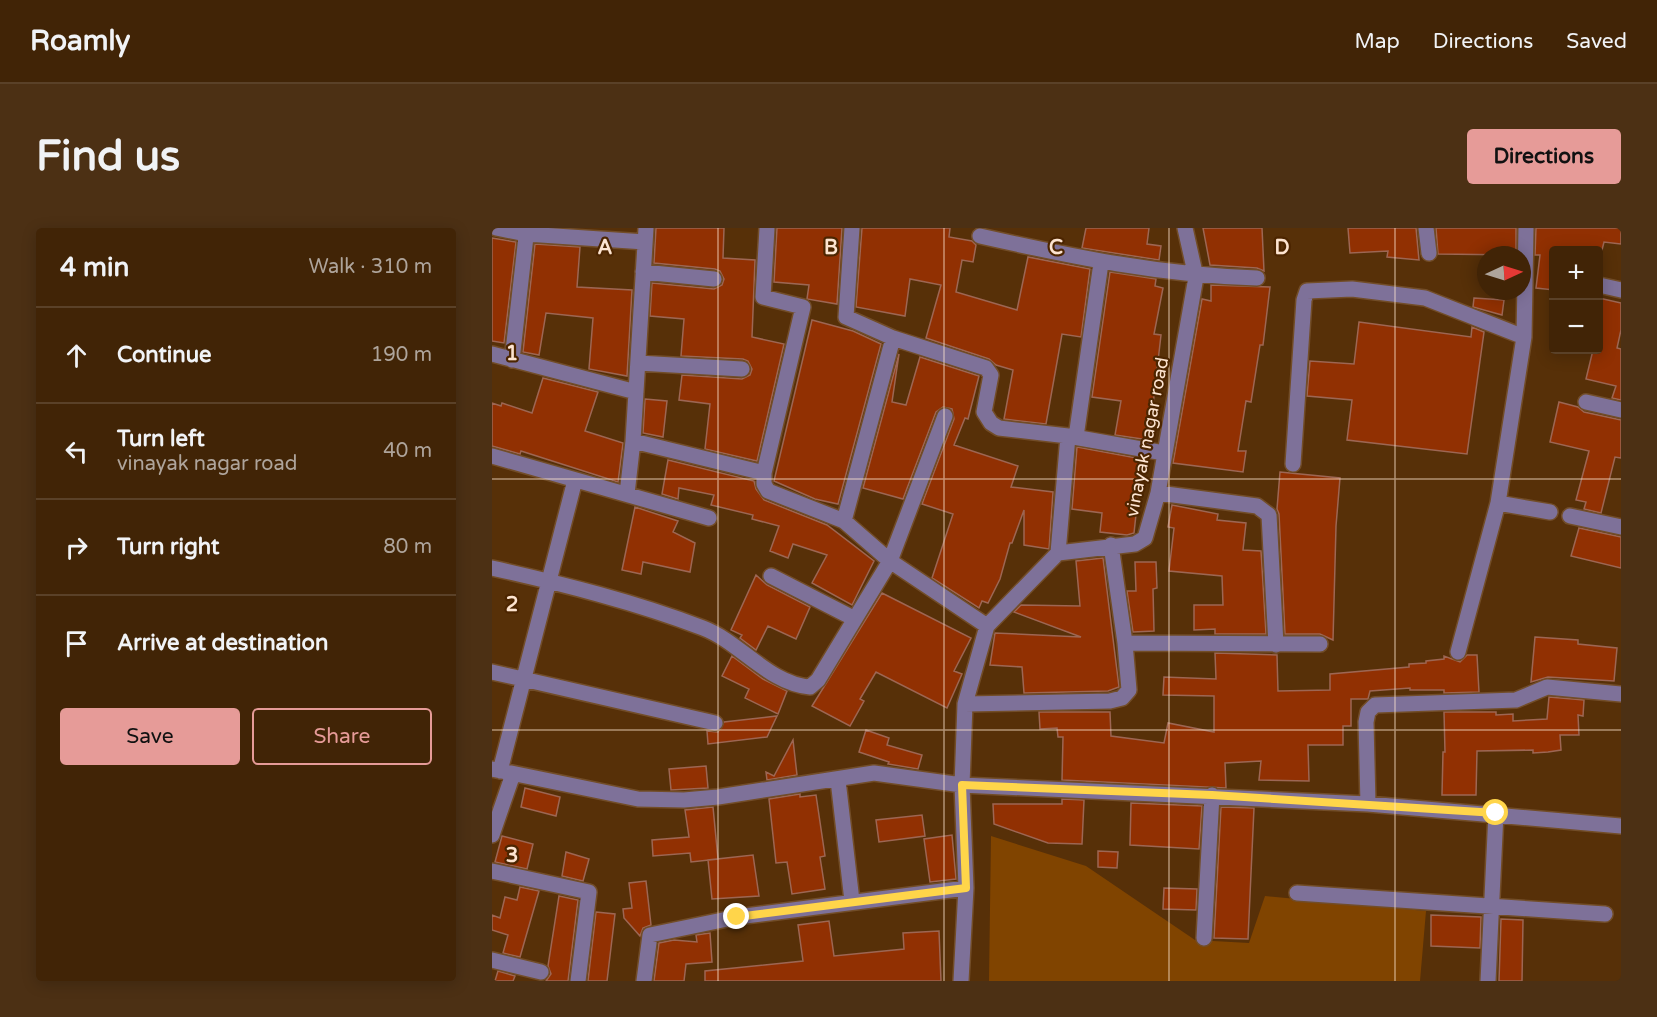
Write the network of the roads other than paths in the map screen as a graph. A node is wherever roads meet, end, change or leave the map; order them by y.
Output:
1 (496, 228) edge
2 (767, 228) edge
3 (852, 228) edge
4 (1185, 228) edge
5 (1426, 228) edge
6 (1526, 228) edge
7 (526, 231) edge
8 (645, 235) edge
9 (980, 236) dead end
10 (1429, 253) dead end
11 (1101, 263) junction
12 (643, 272) junction
13 (1196, 276) junction
14 (1257, 278) dead end
15 (714, 279) dead end
16 (1603, 286) edge
17 (1621, 290) edge
18 (1524, 337) junction
19 (893, 338) junction
20 (492, 354) edge
21 (512, 360) junction
22 (638, 363) junction
23 (742, 369) dead end
24 (636, 392) junction
25 (1586, 402) dead end
26 (1621, 410) edge
27 (945, 416) dead end
28 (1072, 436) junction
29 (633, 441) junction
30 (1164, 453) junction
31 (492, 456) edge
32 (1293, 464) dead end
33 (764, 472) junction
34 (574, 480) junction
35 (627, 494) junction
36 (1158, 494) junction
37 (1498, 503) junction
38 (1550, 513) dead end
39 (1570, 516) dead end
40 (709, 518) dead end
41 (844, 521) junction
42 (1621, 527) edge
43 (1112, 545) junction
44 (1058, 553) junction
45 (890, 561) junction
46 (492, 568) edge
47 (771, 576) dead end
48 (550, 581) junction
49 (853, 618) junction
50 (987, 626) junction
51 (1125, 643) junction
52 (1320, 644) dead end
53 (1276, 645) junction
54 (1458, 652) dead end
55 (492, 672) edge
56 (524, 679) junction
57 (1621, 694) edge
58 (965, 704) junction
59 (715, 723) dead end
60 (502, 771) edge
61 (838, 780) junction
62 (962, 785) junction
63 (1212, 795) junction
64 (1368, 804) junction
65 (1496, 813) junction
66 (1621, 826) edge
67 (492, 835) edge
68 (492, 870) edge
69 (966, 888) junction
70 (1297, 893) dead end
71 (852, 901) junction
72 (1493, 905) junction
73 (1605, 914) dead end
74 (1204, 938) dead end
75 (492, 960) edge
76 (541, 972) dead end
77 (578, 981) edge
78 (644, 981) edge
79 (961, 981) edge
80 (1488, 981) edge

1 - 7 street
2 - 33 street
3 - 19 street
4 - 13 street, vinayak nagar road
5 - 10 street
6 - 18 street
7 - 8 street
7 - 21 street
8 - 12 street
9 - 11 street
11 - 13 street
11 - 28 street
12 - 15 street
12 - 22 street
13 - 14 street
13 - 30 street, vinayak nagar road
16 - 17 street
18 - 32 street
18 - 37 street
19 - 28 street
19 - 41 street
20 - 21 street
21 - 24 street
22 - 23 street
22 - 24 street
24 - 29 street
25 - 26 street
27 - 45 street
28 - 30 street
28 - 44 street
29 - 33 street
29 - 35 street
30 - 36 street, vinayak nagar road
31 - 34 street
33 - 41 street
34 - 35 street
34 - 48 street
35 - 40 street
36 - 43 street, vinayak nagar road
36 - 53 street
37 - 38 street
37 - 54 street
39 - 42 street
41 - 45 street
43 - 44 street, vinayak nagar road
43 - 51 street
44 - 50 street
45 - 49 street
45 - 50 street
46 - 48 street
47 - 49 street
48 - 49 street
48 - 56 street
50 - 58 street
51 - 53 street
51 - 58 street
52 - 53 street
55 - 56 street
56 - 59 street
56 - 60 street
57 - 64 street
58 - 62 street
60 - 61 street
60 - 67 street
61 - 62 street
61 - 71 street
62 - 63 street
62 - 69 street
63 - 64 street
63 - 74 street
64 - 65 street
65 - 66 street
65 - 72 street
68 - 77 street
69 - 71 street
69 - 79 street
70 - 72 street
71 - 78 street
72 - 73 street
72 - 80 street
75 - 76 street

